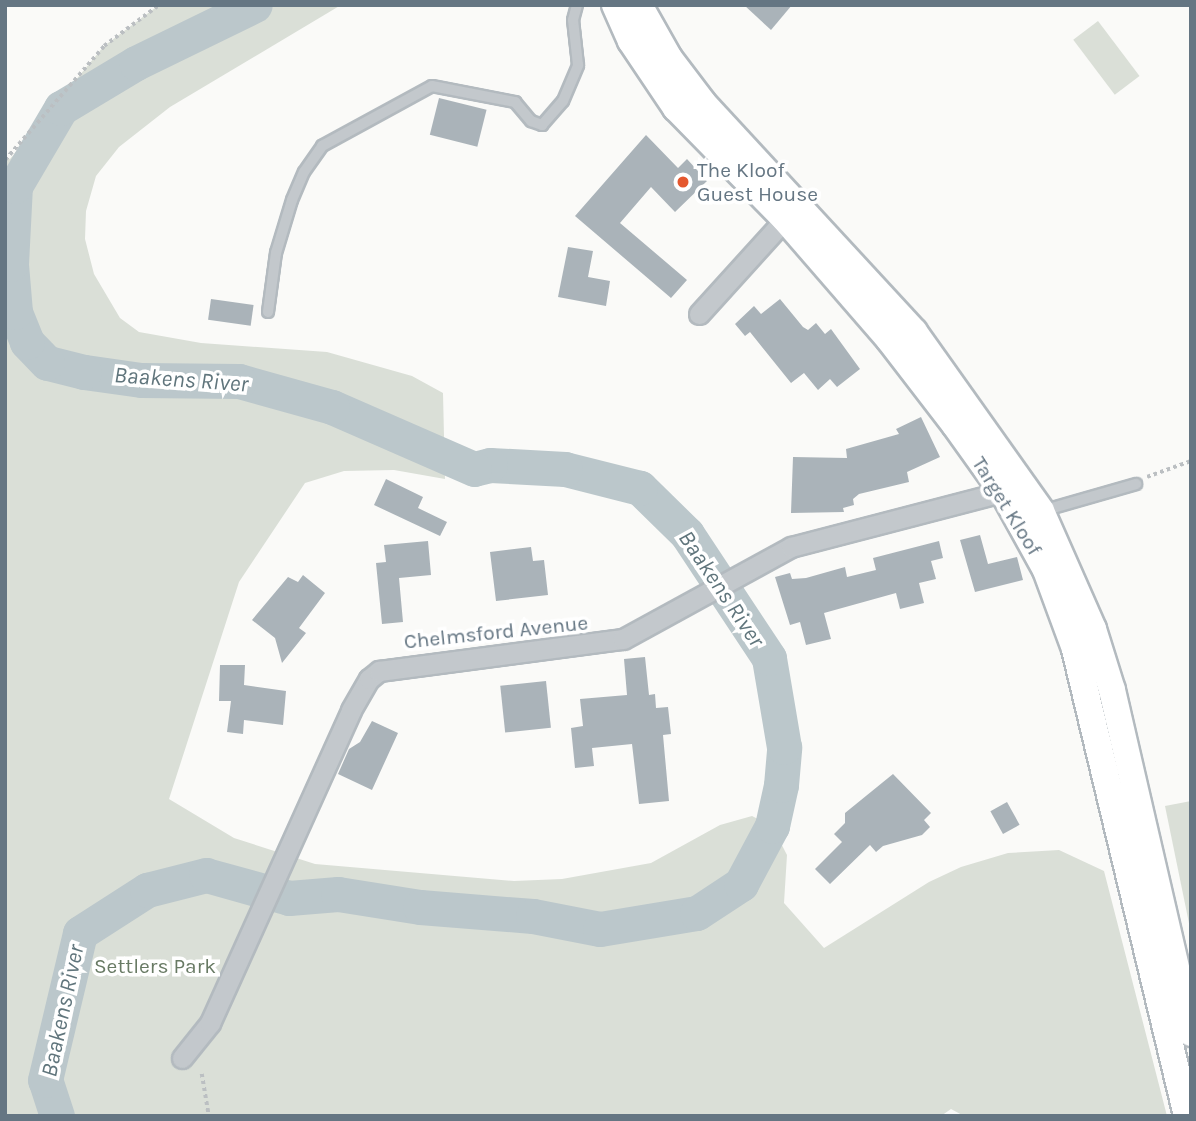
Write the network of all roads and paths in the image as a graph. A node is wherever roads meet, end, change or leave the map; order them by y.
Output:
1 (159, 5) edge
2 (577, 5) edge
3 (615, 5) edge
4 (639, 5) edge
5 (5, 160) edge
6 (785, 219) junction
7 (268, 312) dead end
8 (699, 314) dead end
9 (1191, 461) edge
10 (1136, 484) joint
11 (1013, 489) junction
12 (1041, 511) junction
13 (1134, 784) junction
14 (1109, 792) junction
15 (1191, 1034) edge
16 (182, 1058) dead end
17 (202, 1074) dead end
18 (209, 1116) edge
19 (1187, 1116) edge

1 - 5 path
2 - 7 lane
3 - 6 main road, Target Kloof
4 - 11 main road, Target Kloof
6 - 8 street
6 - 11 main road, Target Kloof
9 - 10 path
10 - 12 lane
11 - 12 main road, Target Kloof
11 - 14 main road, Target Kloof
11 - 16 street, Chelmsford Avenue
12 - 13 main road, Target Kloof
13 - 14 main road
13 - 15 main road, Target Kloof
14 - 19 main road, Target Kloof
17 - 18 path

